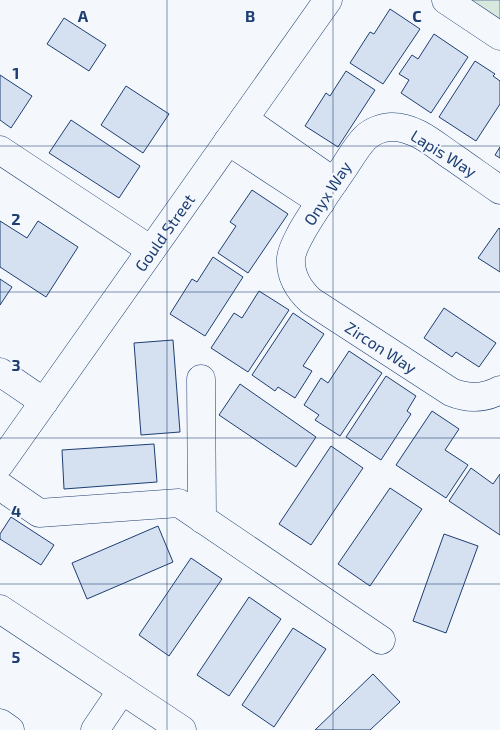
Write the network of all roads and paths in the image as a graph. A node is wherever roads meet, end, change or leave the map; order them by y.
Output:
1 (328, 0) edge
2 (446, 0) edge
3 (500, 36) edge
4 (244, 119) junction
5 (384, 127) joint
6 (228, 141) junction
7 (0, 150) edge
8 (500, 190) edge
9 (328, 192) junction
10 (151, 250) junction
11 (292, 272) joint
12 (0, 372) edge
13 (201, 379) dead end
14 (494, 393) edge
15 (44, 402) junction
16 (0, 464) edge
17 (0, 486) edge
18 (202, 519) junction
19 (0, 609) edge
20 (381, 640) dead end
21 (122, 690) junction
22 (0, 724) edge
23 (10, 730) edge
24 (95, 730) edge
25 (182, 730) edge

1 - 4 street, Gould Street
2 - 3 street
4 - 6 street, Gould Street
4 - 9 street
5 - 8 street, Lapis Way
5 - 9 street, Onyx Way
6 - 9 street
6 - 10 street, Gould Street
7 - 10 street
9 - 11 street, Onyx Way
10 - 15 street, Gould Street
11 - 14 street, Zircon Way
12 - 15 street
13 - 18 street
15 - 16 street, Gould Street
17 - 18 street
18 - 20 street
19 - 21 street
21 - 24 street
21 - 25 street
22 - 23 street

